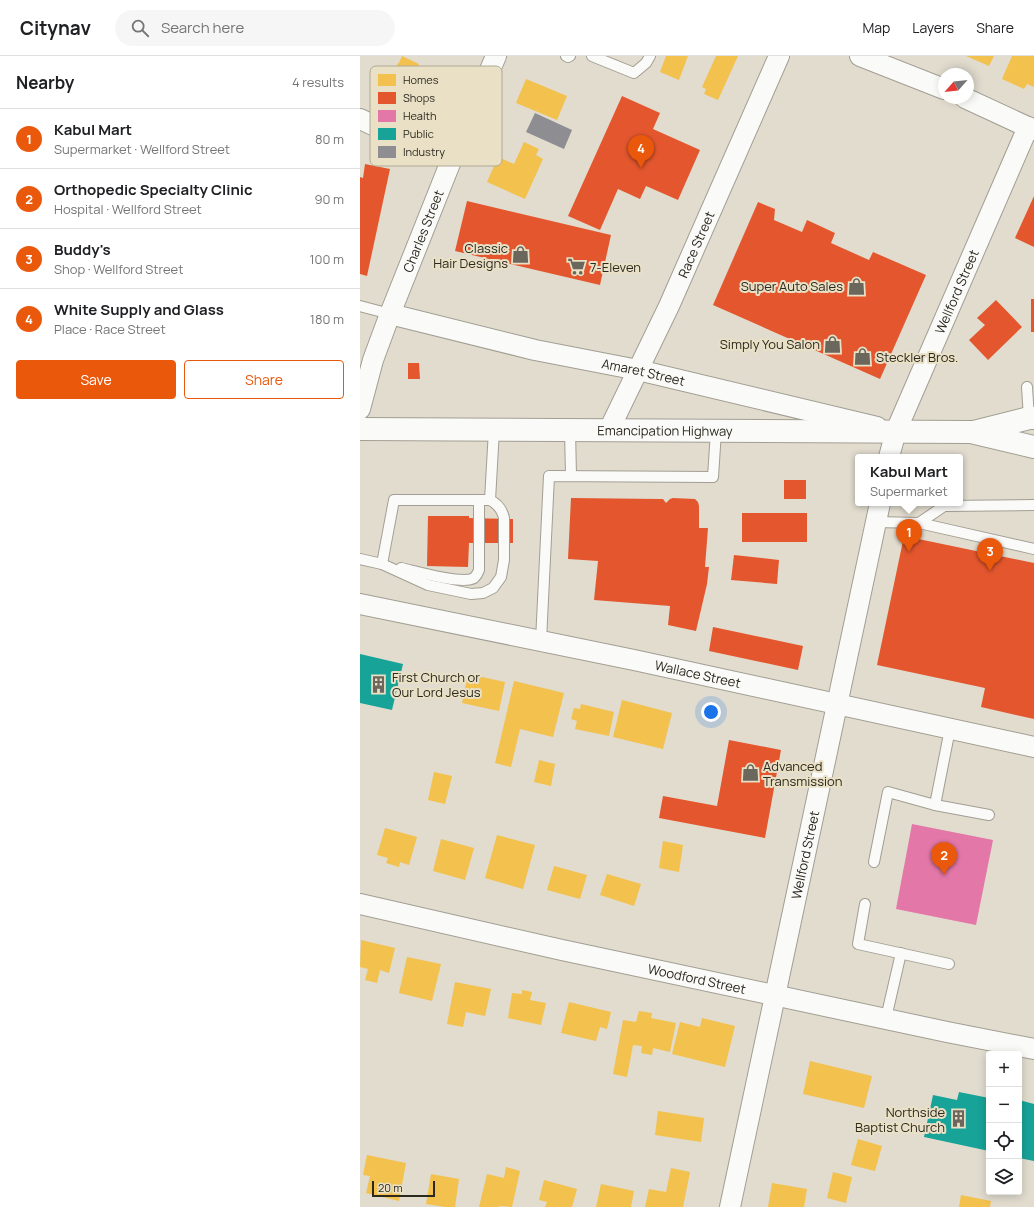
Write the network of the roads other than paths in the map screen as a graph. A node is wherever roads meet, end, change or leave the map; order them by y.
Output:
1 (496, 56) edge
2 (566, 56) edge
3 (570, 56) edge
4 (592, 56) edge
5 (650, 56) edge
6 (779, 56) edge
7 (860, 56) edge
8 (492, 66) edge
9 (938, 87) edge
10 (974, 102) edge
11 (360, 119) edge
12 (370, 124) edge
13 (1031, 128) edge
14 (449, 166) edge
15 (360, 306) edge
16 (390, 314) junction
17 (638, 370) junction
18 (1027, 387) dead end
19 (360, 409) edge
20 (1031, 418) edge
21 (360, 429) edge
22 (494, 430) junction
23 (570, 430) junction
24 (610, 430) junction
25 (716, 431) junction
26 (896, 431) junction
27 (971, 432) junction
28 (1034, 447) edge
29 (890, 454) edge
30 (571, 476) junction
31 (479, 500) junction
32 (490, 500) junction
33 (1034, 505) edge
34 (944, 506) edge
35 (963, 506) edge
36 (878, 512) edge
37 (919, 523) junction
38 (1034, 549) edge
39 (360, 559) edge
40 (382, 564) junction
41 (360, 604) edge
42 (541, 642) junction
43 (838, 705) junction
44 (950, 729) junction
45 (1034, 747) edge
46 (935, 805) junction
47 (989, 815) dead end
48 (874, 862) dead end
49 (360, 904) edge
50 (865, 904) dead end
51 (901, 953) junction
52 (948, 964) dead end
53 (775, 994) junction
54 (886, 1018) junction
55 (1034, 1049) edge
56 (730, 1207) edge

1 - 8 street, Charles Street
2 - 3 lane
4 - 5 lane
6 - 17 street, Race Street
7 - 9 street
10 - 13 street
11 - 12 street
13 - 26 street, Wellford Street
14 - 16 street, Charles Street
15 - 16 lane
16 - 17 street, Amaret Street
16 - 19 street, Charles Street
17 - 24 street, Race Street
17 - 26 street, Amaret Street
18 - 20 lane
20 - 27 main road, Emancipation Highway
21 - 22 main road, Emancipation Highway
22 - 23 main road, Emancipation Highway
22 - 32 lane
23 - 24 main road, Emancipation Highway
23 - 30 lane
24 - 25 main road, Emancipation Highway
25 - 26 main road, Emancipation Highway
25 - 30 lane
26 - 27 main road, Emancipation Highway
26 - 29 street, Wellford Street
27 - 28 main road, Emancipation Highway
30 - 42 lane
31 - 32 lane
31 - 40 lane
31 - 40 lane
32 - 40 lane
33 - 35 lane
34 - 37 lane
36 - 37 lane
36 - 43 street, Wellford Street
37 - 38 lane
39 - 40 lane
41 - 42 street, Wallace Street
42 - 43 street, Wallace Street
43 - 44 street, Wallace Street
43 - 53 street, Wellford Street
44 - 45 street, Wallace Street
44 - 46 lane
46 - 47 lane
46 - 48 lane
49 - 53 street, Woodford Street
50 - 51 lane
51 - 52 lane
51 - 54 lane
53 - 54 street, Woodford Street
53 - 56 street, Wellford Street
54 - 55 street, Woodford Street

